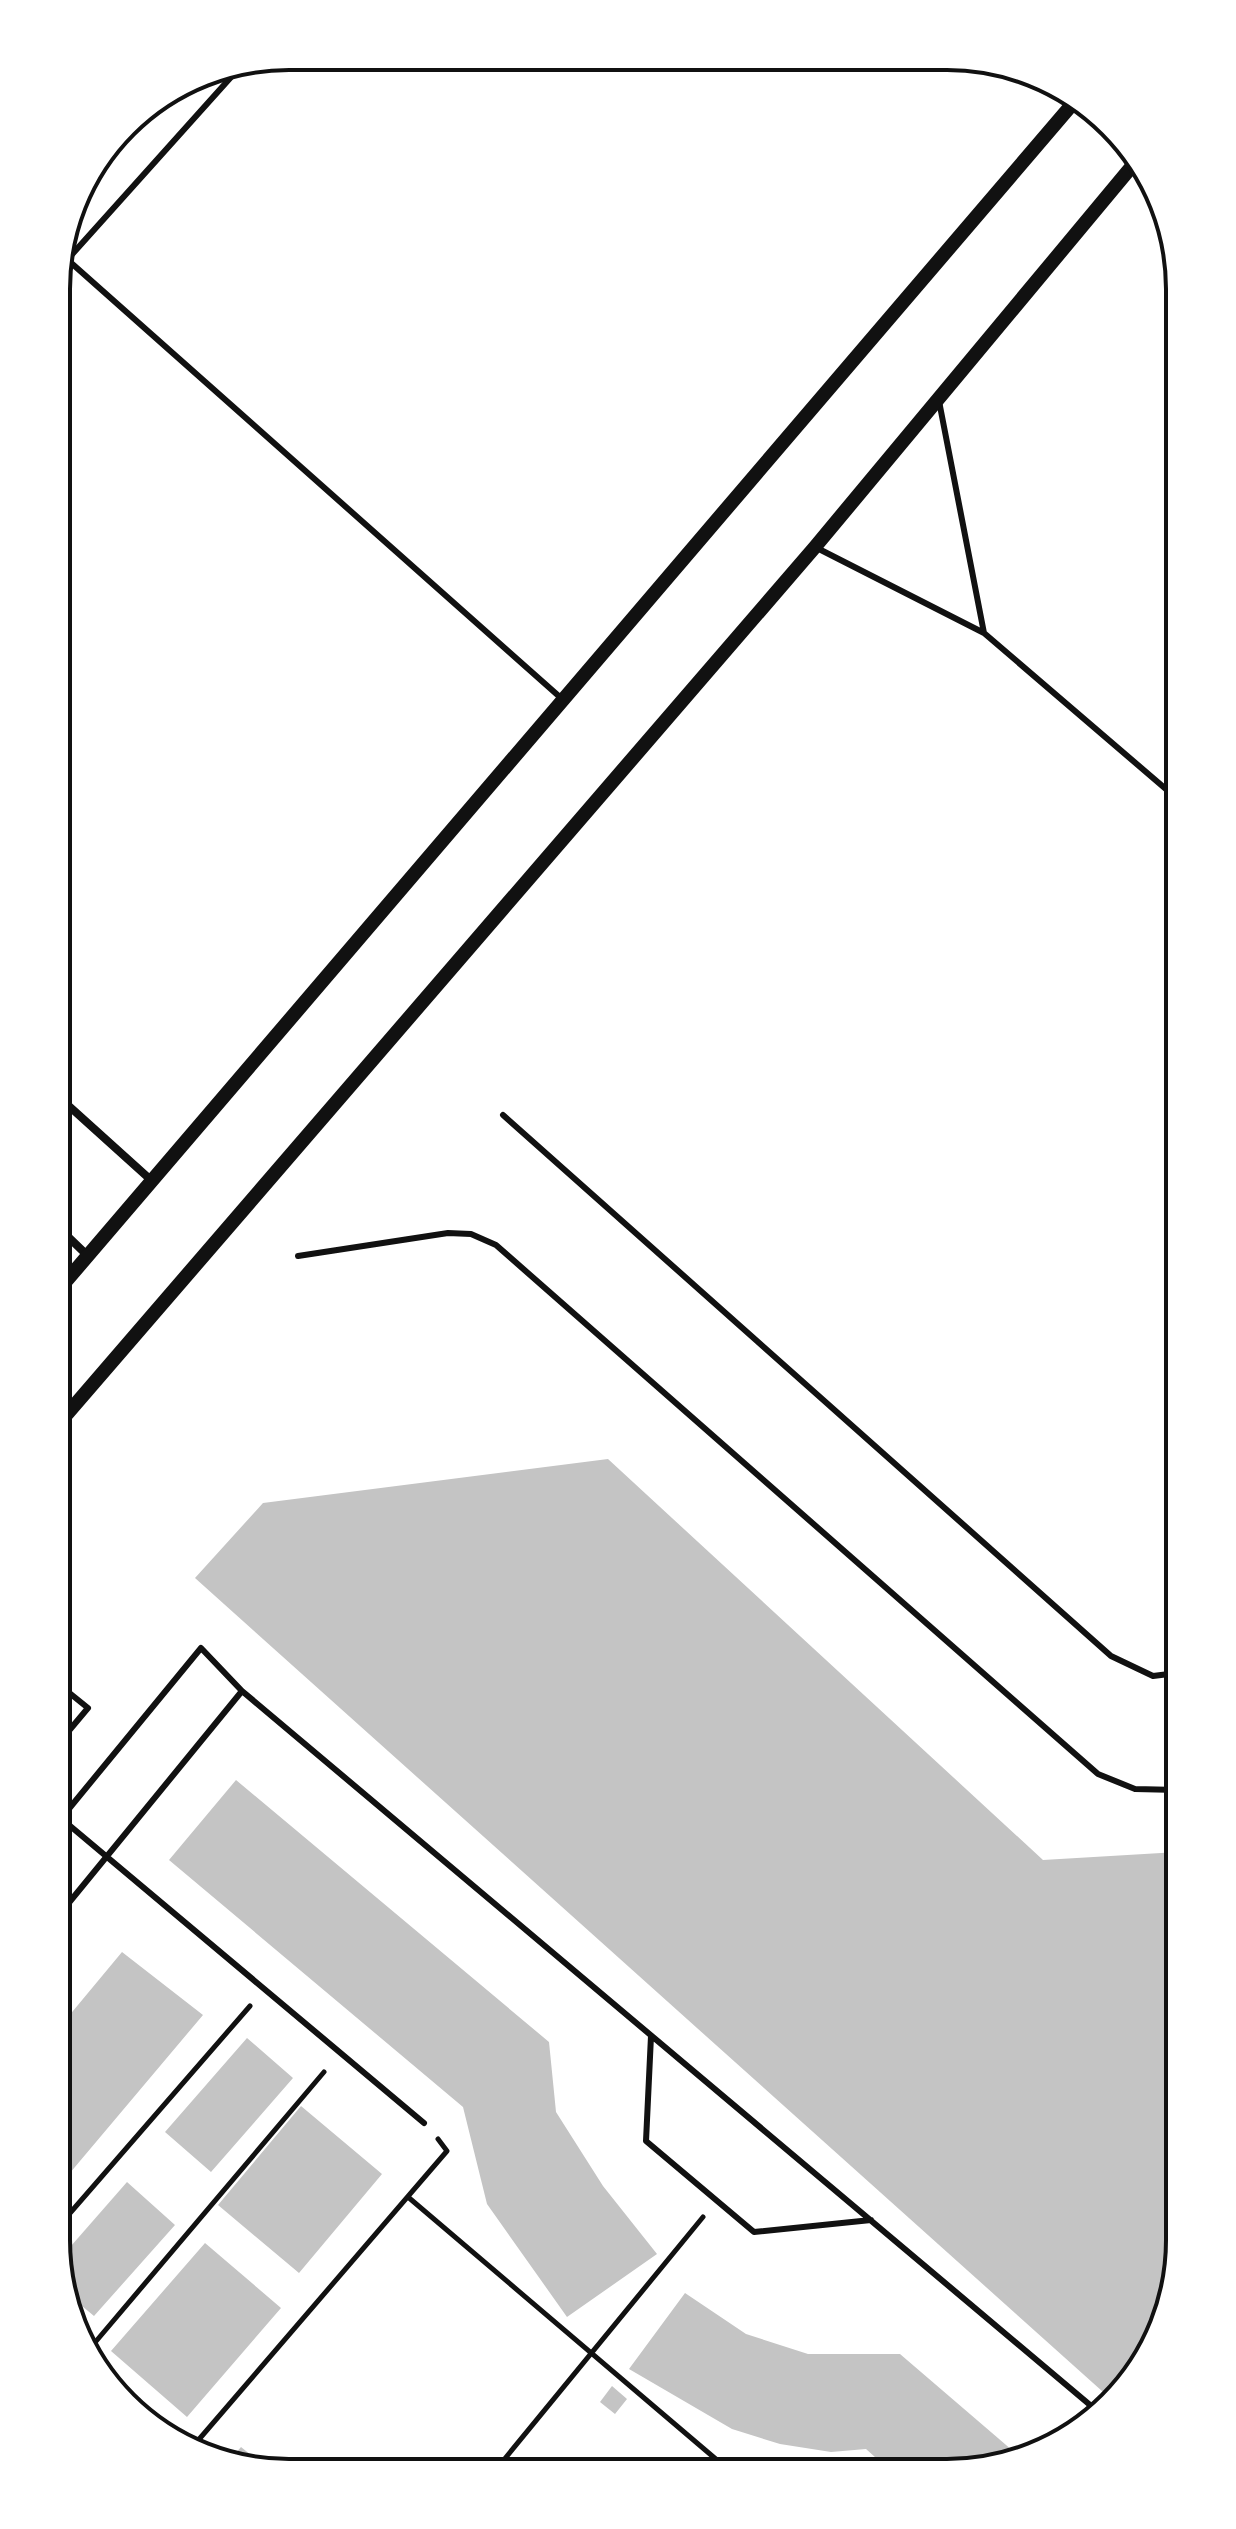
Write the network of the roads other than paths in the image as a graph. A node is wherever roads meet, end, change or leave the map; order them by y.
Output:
1 (229, 79) edge
2 (1070, 107) edge
3 (1130, 169) edge
4 (73, 253) edge
5 (72, 264) edge
6 (939, 400) junction
7 (815, 547) junction
8 (984, 633) junction
9 (561, 698) junction
10 (1166, 789) edge
11 (70, 1107) edge
12 (503, 1115) dead end
13 (152, 1181) junction
14 (70, 1239) edge
15 (88, 1256) junction
16 (298, 1256) dead end
17 (70, 1277) edge
18 (70, 1411) edge
19 (1166, 1674) edge
20 (242, 1691) junction
21 (70, 1693) edge
22 (70, 1729) edge
23 (1166, 1790) edge
24 (70, 1802) edge
25 (70, 1824) edge
26 (107, 1857) junction
27 (70, 1902) edge
28 (651, 2035) junction
29 (424, 2123) road end
30 (871, 2220) junction
31 (1090, 2405) edge

1 - 4 lane
2 - 9 street
3 - 6 street
5 - 9 lane
6 - 7 street
6 - 8 lane
7 - 8 lane
7 - 18 street
8 - 10 lane
9 - 13 street
11 - 13 street
12 - 19 lane
13 - 15 street
14 - 15 street
15 - 17 street
16 - 23 lane
20 - 24 lane
20 - 26 lane
20 - 28 lane
21 - 22 lane
25 - 26 lane
26 - 27 lane
26 - 29 lane
28 - 30 lane
28 - 30 lane
30 - 31 lane

